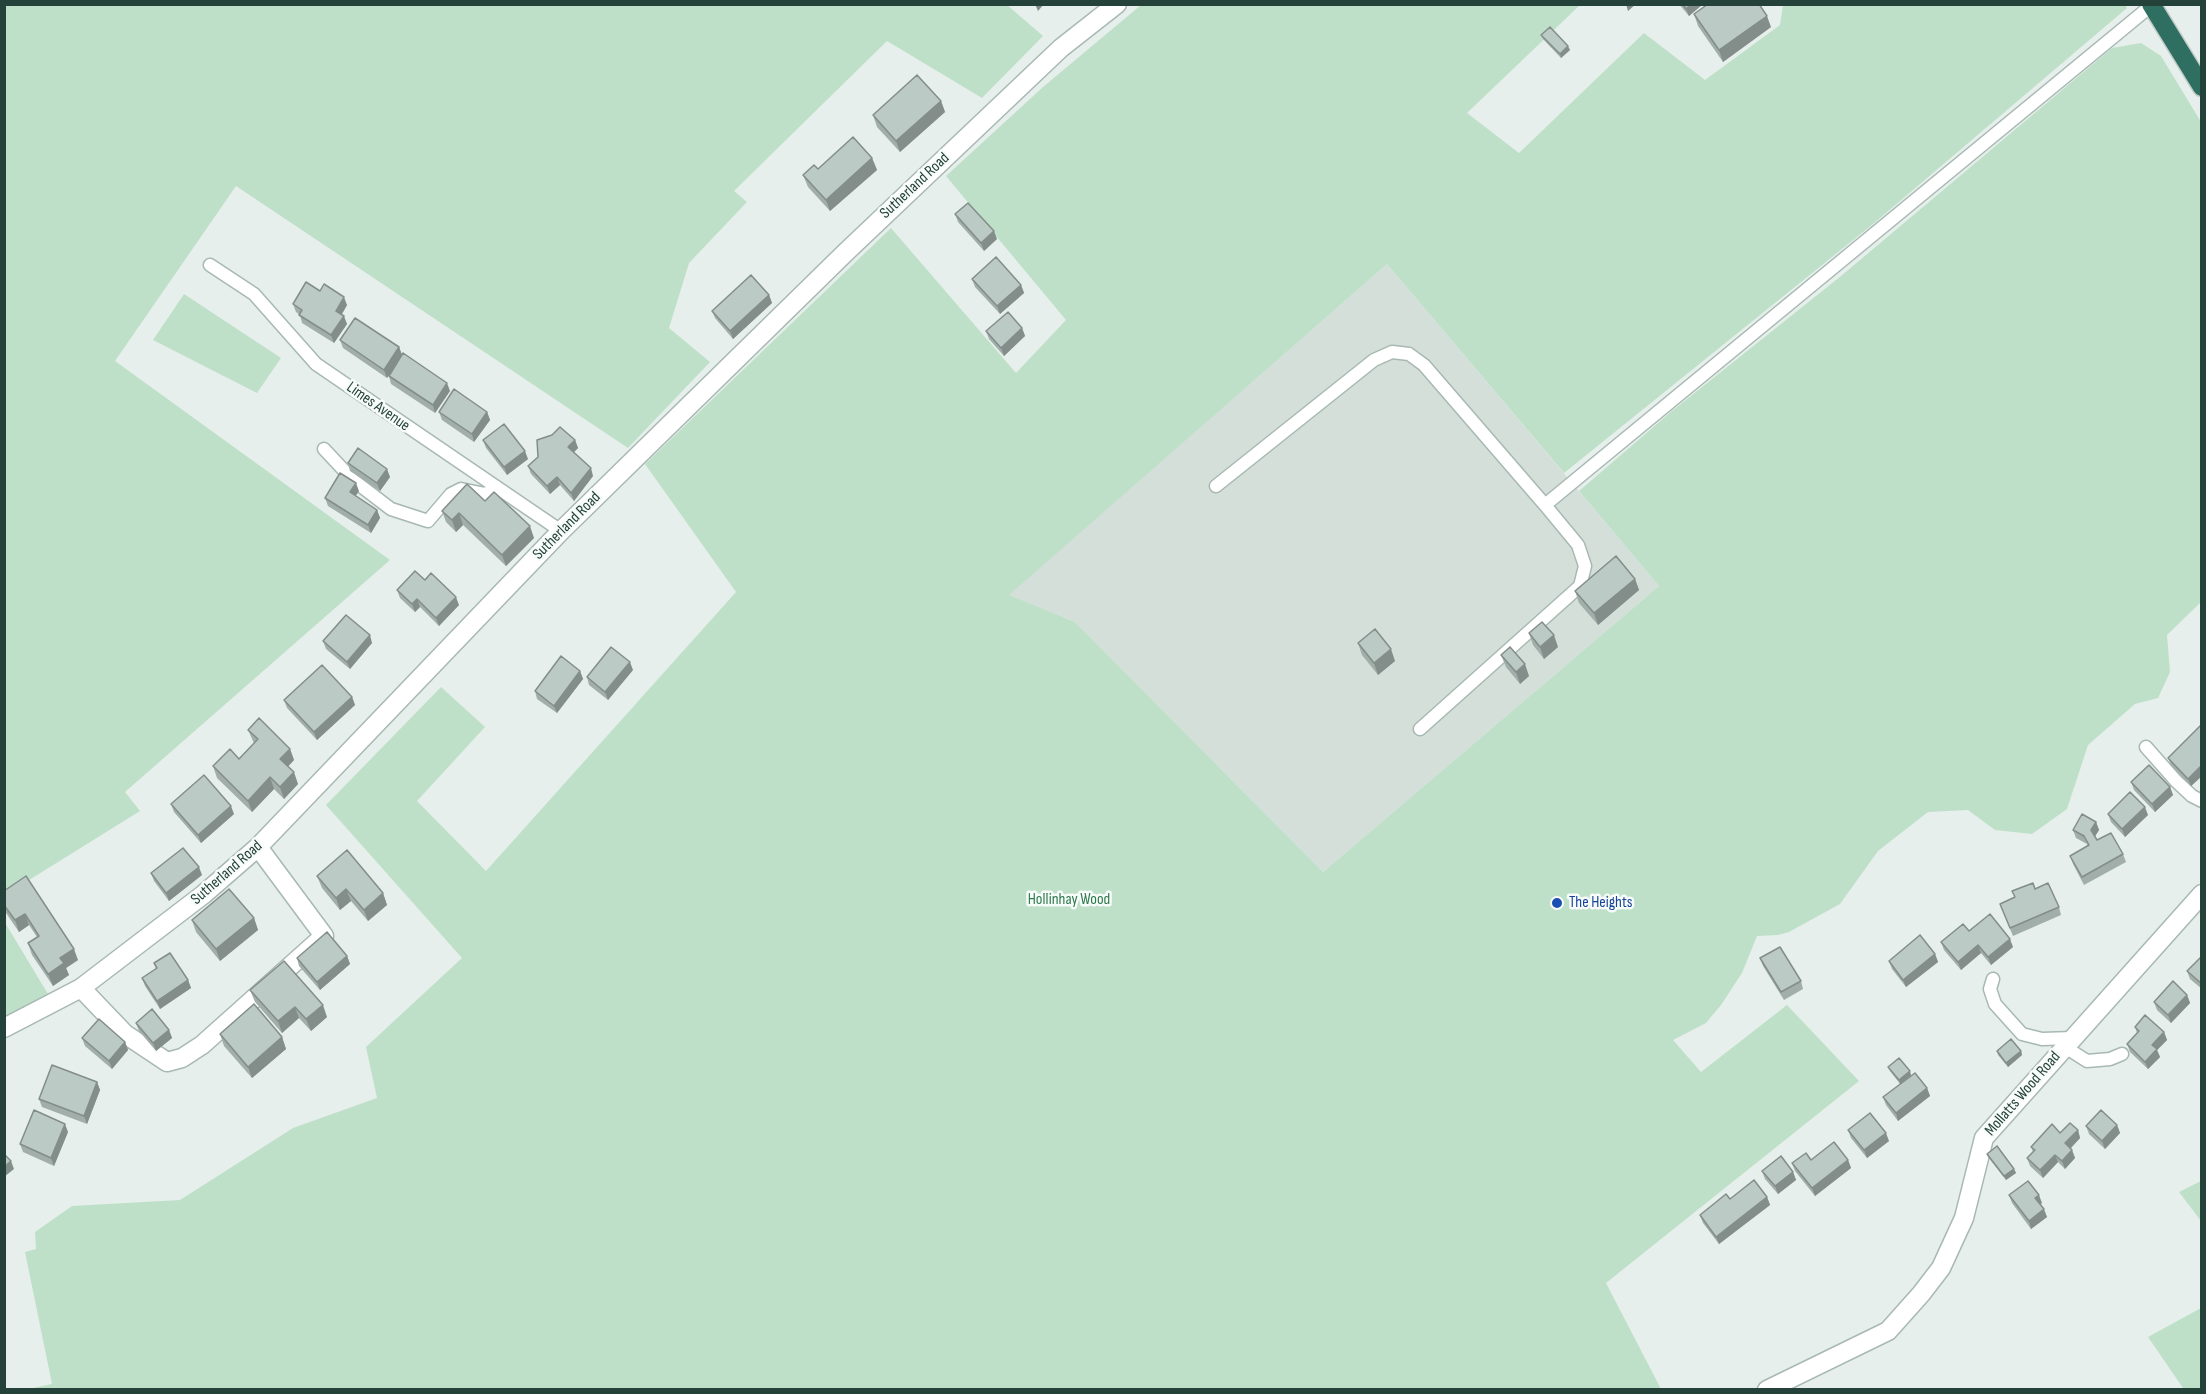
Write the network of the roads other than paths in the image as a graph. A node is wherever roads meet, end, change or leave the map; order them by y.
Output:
1 (1117, 4) edge
2 (2151, 5) edge
3 (2202, 87) edge
4 (210, 265) dead end
5 (324, 449) dead end
6 (1216, 486) dead end
7 (498, 488) junction
8 (1545, 505) junction
9 (561, 531) junction
10 (1420, 729) dead end
11 (2146, 747) dead end
12 (2202, 801) edge
13 (258, 848) junction
14 (2202, 894) edge
15 (1993, 980) dead end
16 (81, 988) junction
17 (4, 1028) edge
18 (2069, 1042) junction
19 (2122, 1054) dead end
20 (1767, 1389) edge

1 - 9 street, Sutherland Road
2 - 3 highway
2 - 8 lane
4 - 7 lane, Limes Avenue
5 - 7 lane
6 - 8 lane
7 - 9 lane, Limes Avenue
8 - 10 lane
9 - 13 street, Sutherland Road
11 - 12 lane
13 - 16 street, Sutherland Road
13 - 16 street
14 - 18 street, Mollatts Wood Road
15 - 18 lane
16 - 17 street, Sutherland Road
18 - 19 lane
18 - 20 street, Mollatts Wood Road

